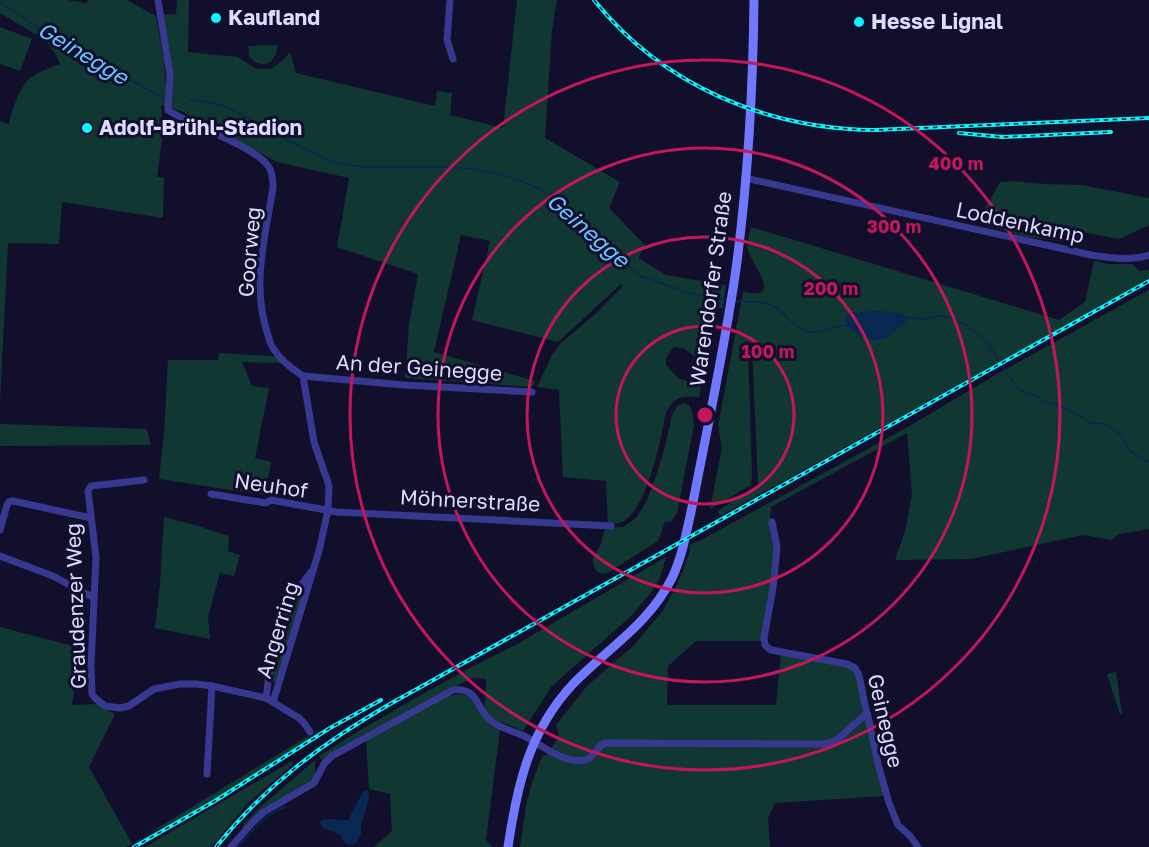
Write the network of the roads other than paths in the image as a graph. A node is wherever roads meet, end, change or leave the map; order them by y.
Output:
1 (158, 0) edge
2 (450, 0) edge
3 (754, 0) edge
4 (453, 59) dead end
5 (745, 177) junction
6 (1149, 255) edge
7 (303, 376) junction
8 (532, 392) dead end
9 (144, 480) dead end
10 (211, 494) dead end
11 (0, 500) edge
12 (9, 502) junction
13 (328, 510) junction
14 (91, 518) junction
15 (772, 522) dead end
16 (611, 526) dead end
17 (0, 530) edge
18 (0, 556) edge
19 (314, 567) junction
20 (94, 598) junction
21 (212, 686) junction
22 (270, 700) junction
23 (867, 713) junction
24 (857, 722) junction
25 (870, 725) junction
26 (310, 732) dead end
27 (535, 742) junction
28 (207, 774) dead end
29 (231, 847) edge
30 (508, 847) edge
31 (918, 847) edge

1 - 7 street, Goorweg
2 - 4 street
3 - 5 street, Warendorfer Straße
5 - 6 street, Loddenkamp
5 - 27 street, Warendorfer Straße
7 - 8 street, An der Geinegge
7 - 13 street
9 - 14 street, Graudenzer Weg
10 - 13 street, Neuhof
11 - 12 street
12 - 14 street
12 - 17 street
13 - 16 street, Möhnerstraße
13 - 19 street, Angerring
14 - 20 street, Graudenzer Weg
15 - 23 street, Geinegge
18 - 20 street
19 - 22 street, Angerring
19 - 22 street, Angerring
20 - 21 street, Graudenzer Weg
21 - 22 street, Graudenzer Weg
21 - 28 street
22 - 26 street, Graudenzer Weg
23 - 24 street
23 - 25 street, Geinegge
24 - 25 street
24 - 27 street
25 - 31 street, Geinegge
27 - 29 street
27 - 30 street, Warendorfer Straße

